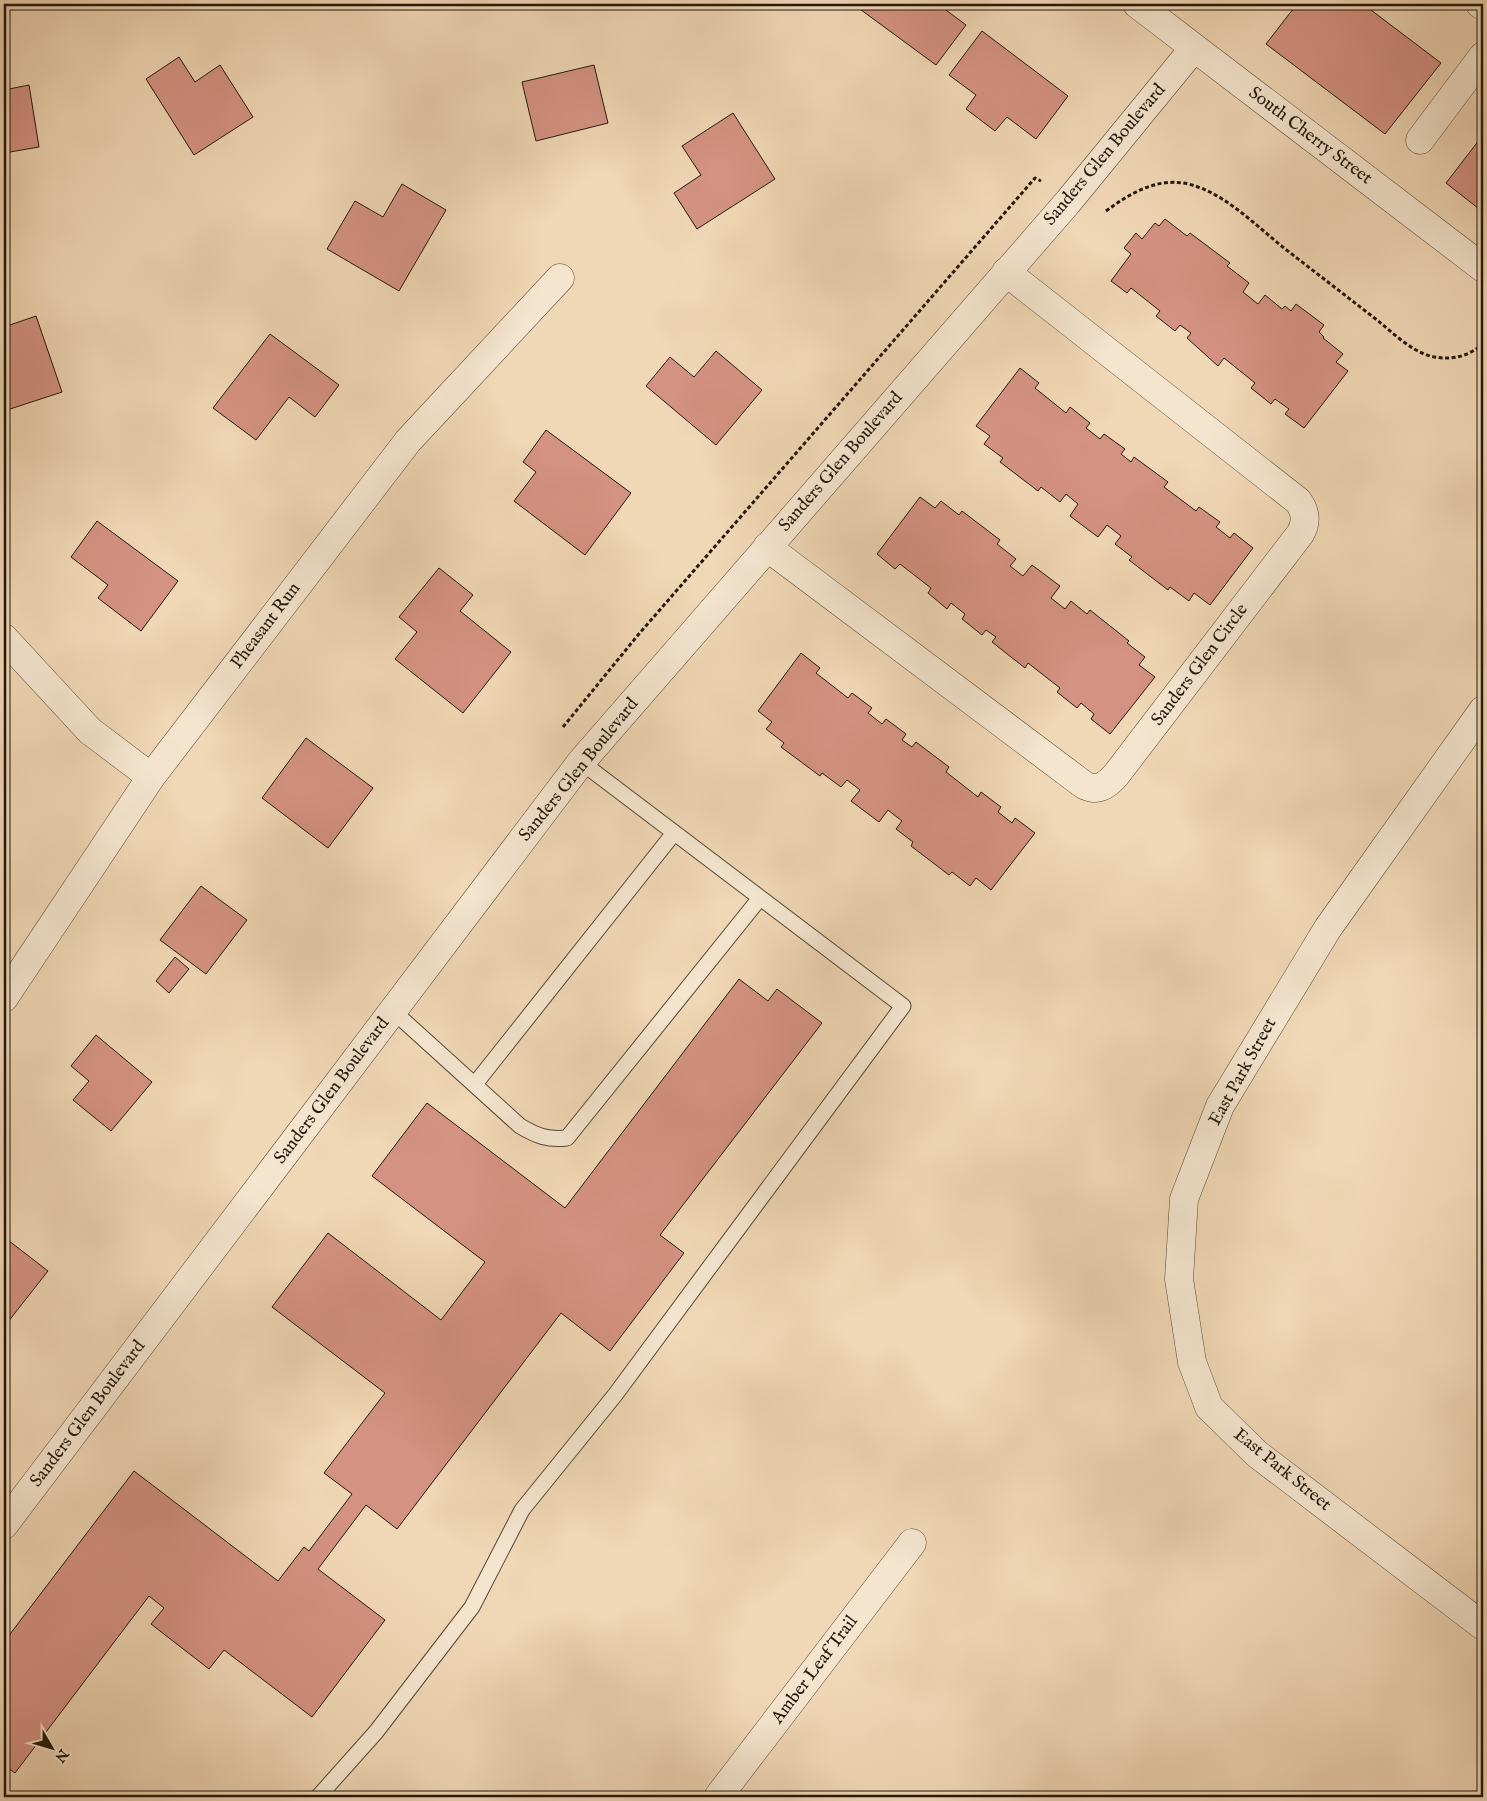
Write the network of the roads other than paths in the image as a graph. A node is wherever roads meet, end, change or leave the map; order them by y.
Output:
1 (1137, 4) edge
2 (1480, 4) edge
3 (1483, 6) edge
4 (1194, 48) junction
5 (1483, 56) edge
6 (1420, 140) dead end
7 (1483, 268) edge
8 (1006, 272) junction
9 (560, 278) dead end
10 (767, 547) junction
11 (4, 638) edge
12 (1483, 710) edge
13 (581, 762) junction
14 (151, 777) junction
15 (674, 832) junction
16 (760, 898) junction
17 (4, 998) edge
18 (393, 1010) junction
19 (475, 1084) junction
20 (4, 1526) edge
21 (912, 1543) dead end
22 (1483, 1626) edge
23 (318, 1797) edge
24 (718, 1797) edge

1 - 4 street, South Cherry Street
2 - 3 street
4 - 7 street, South Cherry Street
4 - 8 street, Sanders Glen Boulevard
5 - 6 street
8 - 10 street, Sanders Glen Boulevard
8 - 10 street, Sanders Glen Circle
9 - 14 street, Pheasant Run
10 - 13 street, Sanders Glen Boulevard
11 - 14 street
12 - 22 street, East Park Street
13 - 15 lane
13 - 18 street, Sanders Glen Boulevard
14 - 17 street, Pheasant Run
15 - 16 lane
15 - 19 lane
16 - 19 lane
16 - 23 lane
18 - 19 lane
18 - 20 street, Sanders Glen Boulevard
21 - 24 street, Amber Leaf Trail

